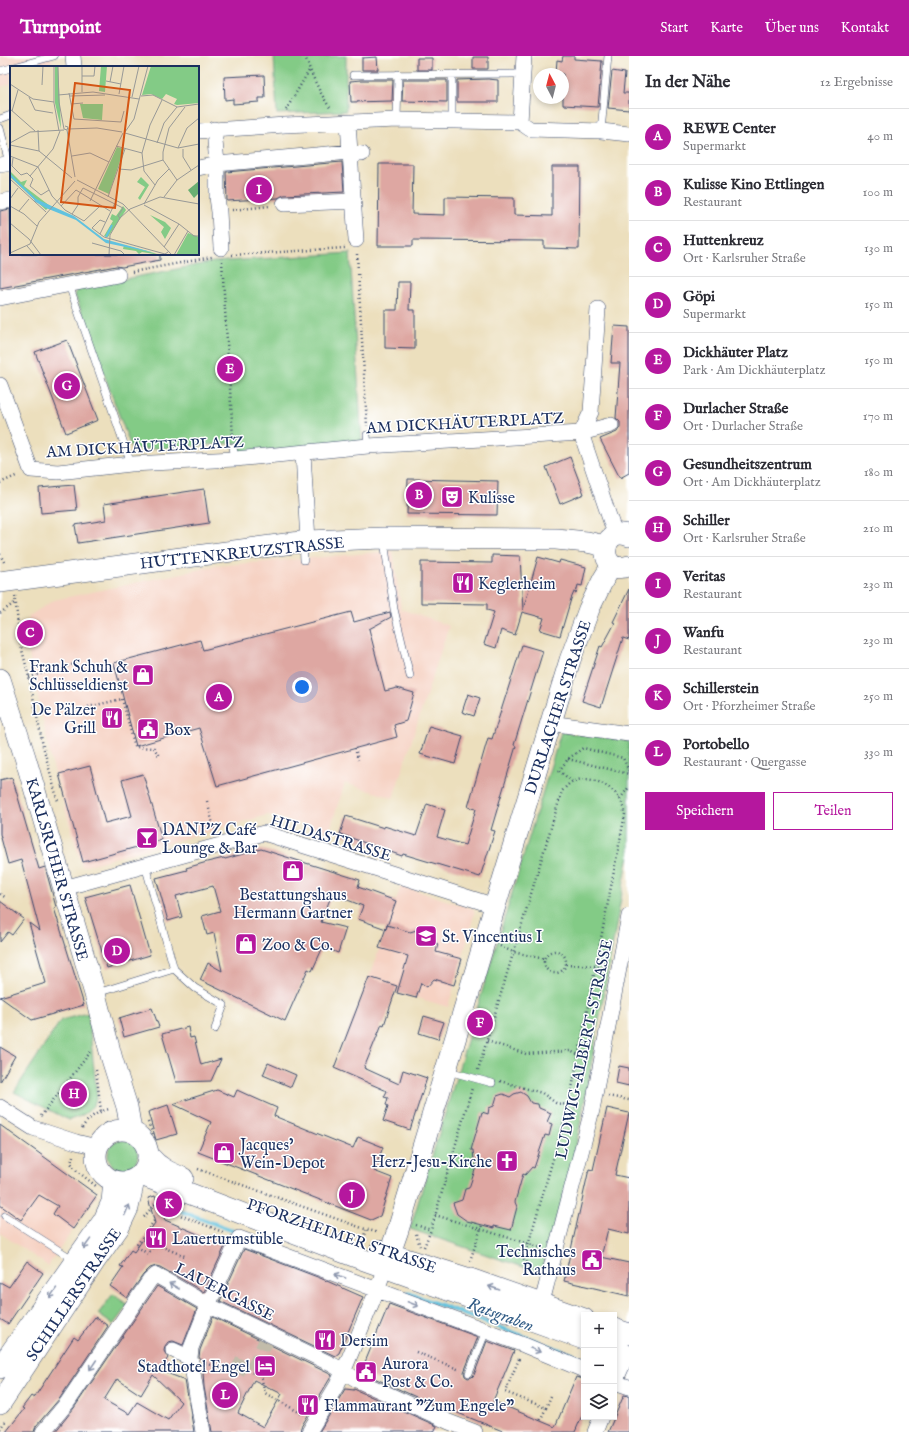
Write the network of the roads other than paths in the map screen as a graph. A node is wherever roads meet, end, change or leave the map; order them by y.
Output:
1 (54, 56) edge
2 (73, 56) edge
3 (524, 56) edge
4 (608, 56) edge
5 (18, 66) edge
6 (74, 66) edge
7 (10, 68) edge
8 (0, 71) edge
9 (398, 74) junction
10 (452, 74) junction
11 (523, 74) junction
12 (353, 75) dead end
13 (10, 115) edge
14 (0, 119) edge
15 (397, 120) junction
16 (452, 121) junction
17 (520, 122) junction
18 (348, 123) junction
19 (0, 128) edge
20 (214, 129) junction
21 (199, 131) edge
22 (601, 131) junction
23 (629, 134) edge
24 (356, 153) junction
25 (7, 164) edge
26 (217, 164) junction
27 (199, 168) edge
28 (10, 200) edge
29 (354, 201) junction
30 (0, 202) edge
31 (284, 204) road end
32 (356, 244) road end
33 (222, 254) road end
34 (118, 275) road end
35 (69, 285) junction
36 (0, 298) edge
37 (598, 309) dead end
38 (0, 385) edge
39 (611, 425) dead end
40 (581, 433) junction
41 (303, 453) junction
42 (131, 464) junction
43 (612, 525) dead end
44 (629, 536) edge
45 (383, 538) junction
46 (305, 548) junction
47 (615, 559) edge
48 (0, 582) edge
49 (410, 676) dead end
50 (0, 680) edge
51 (550, 723) junction
52 (629, 734) edge
53 (145, 865) junction
54 (64, 888) junction
55 (495, 906) junction
56 (629, 916) edge
57 (174, 969) junction
58 (623, 976) edge
59 (95, 994) junction
60 (215, 1029) dead end
61 (446, 1071) junction
62 (492, 1084) road end
63 (0, 1107) edge
64 (131, 1127) junction
65 (97, 1147) junction
66 (153, 1150) junction
67 (138, 1177) junction
68 (114, 1181) junction
69 (5, 1216) dead end
70 (387, 1260) junction
71 (75, 1261) junction
72 (377, 1290) junction
73 (540, 1304) junction
74 (208, 1305) junction
75 (495, 1308) junction
76 (581, 1318) edge
77 (617, 1330) edge
78 (486, 1331) junction
79 (629, 1334) edge
80 (581, 1338) edge
81 (173, 1350) dead end
82 (623, 1354) edge
83 (190, 1358) junction
84 (0, 1368) edge
85 (581, 1369) edge
86 (344, 1370) junction
87 (469, 1373) road end
88 (617, 1373) edge
89 (617, 1384) edge
90 (629, 1387) edge
91 (0, 1404) edge
92 (600, 1420) edge
93 (312, 1427) edge
94 (446, 1427) edge
95 (43, 1432) edge
96 (203, 1432) edge
97 (475, 1432) edge
98 (595, 1432) edge

1 - 5 lane
2 - 6 street
3 - 11 street
4 - 22 lane
7 - 8 lane
9 - 10 lane
9 - 12 lane
9 - 15 lane
10 - 11 lane
10 - 16 lane
11 - 17 street
13 - 14 lane
15 - 16 street
15 - 18 street
16 - 17 street
17 - 22 street
18 - 20 street
18 - 24 street
19 - 25 lane
20 - 21 street
20 - 26 street
22 - 23 street
24 - 26 street
24 - 29 street
26 - 27 street
26 - 33 street
28 - 30 street
29 - 31 street
29 - 32 street
34 - 35 street
35 - 36 street
35 - 42 lane
37 - 40 street, AM DICKHÄUTERPLATZ
38 - 42 street, AM DICKHÄUTERPLATZ
39 - 40 street, AM DICKHÄUTERPLATZ
40 - 41 street, AM DICKHÄUTERPLATZ
40 - 43 street, AM DICKHÄUTERPLATZ
41 - 42 street, AM DICKHÄUTERPLATZ
41 - 46 street
44 - 47 main road, DURLACHER STRASSE
45 - 46 main road, HUTTENKREUZSTRASSE
45 - 47 main road, HUTTENKREUZSTRASSE
45 - 49 lane
46 - 48 main road, HUTTENKREUZSTRASSE
47 - 51 main road, DURLACHER STRASSE
50 - 54 main road, KARLSRUHER STRASSE
51 - 52 street
51 - 55 main road, DURLACHER STRASSE
53 - 54 street, HILDASTRASSE
53 - 55 street, HILDASTRASSE
53 - 57 lane
54 - 59 main road, KARLSRUHER STRASSE
55 - 61 main road, DURLACHER STRASSE
56 - 58 street, LUDWIG-ALBERT-STRASSE
57 - 59 lane
57 - 60 lane
58 - 73 street, LUDWIG-ALBERT-STRASSE
59 - 64 main road, KARLSRUHER STRASSE
61 - 62 lane
61 - 70 main road, DURLACHER STRASSE
63 - 65 street
64 - 65 main road
64 - 66 main road
65 - 68 main road
66 - 67 main road
66 - 70 main road, PFORZHEIMER STRASSE
67 - 68 main road
67 - 70 main road, PFORZHEIMER STRASSE
91 -> 67 main road, SCHILLERSTRASSE
68 -> 71 main road, SCHILLERSTRASSE
69 - 71 lane
70 - 72 street
73 -> 70 main road, PFORZHEIMER STRASSE
70 - 75 main road, PFORZHEIMER STRASSE
71 -> 84 main road, SCHILLERSTRASSE
72 -> 74 street
72 -> 78 street
72 - 86 street
73 - 75 street, PFORZHEIMER STRASSE
73 - 76 main road, PFORZHEIMER STRASSE
74 - 83 street
74 - 86 street, LAUERGASSE
74 -> 95 street, LAUERGASSE
75 - 80 main road, PFORZHEIMER STRASSE
77 - 79 main road
78 -> 85 street
78 - 87 lane
81 - 83 street
82 - 88 street
83 - 96 street
86 - 93 street
86 - 94 street, LAUERGASSE
89 - 90 street
92 - 98 street
94 - 97 street, LAUERGASSE

